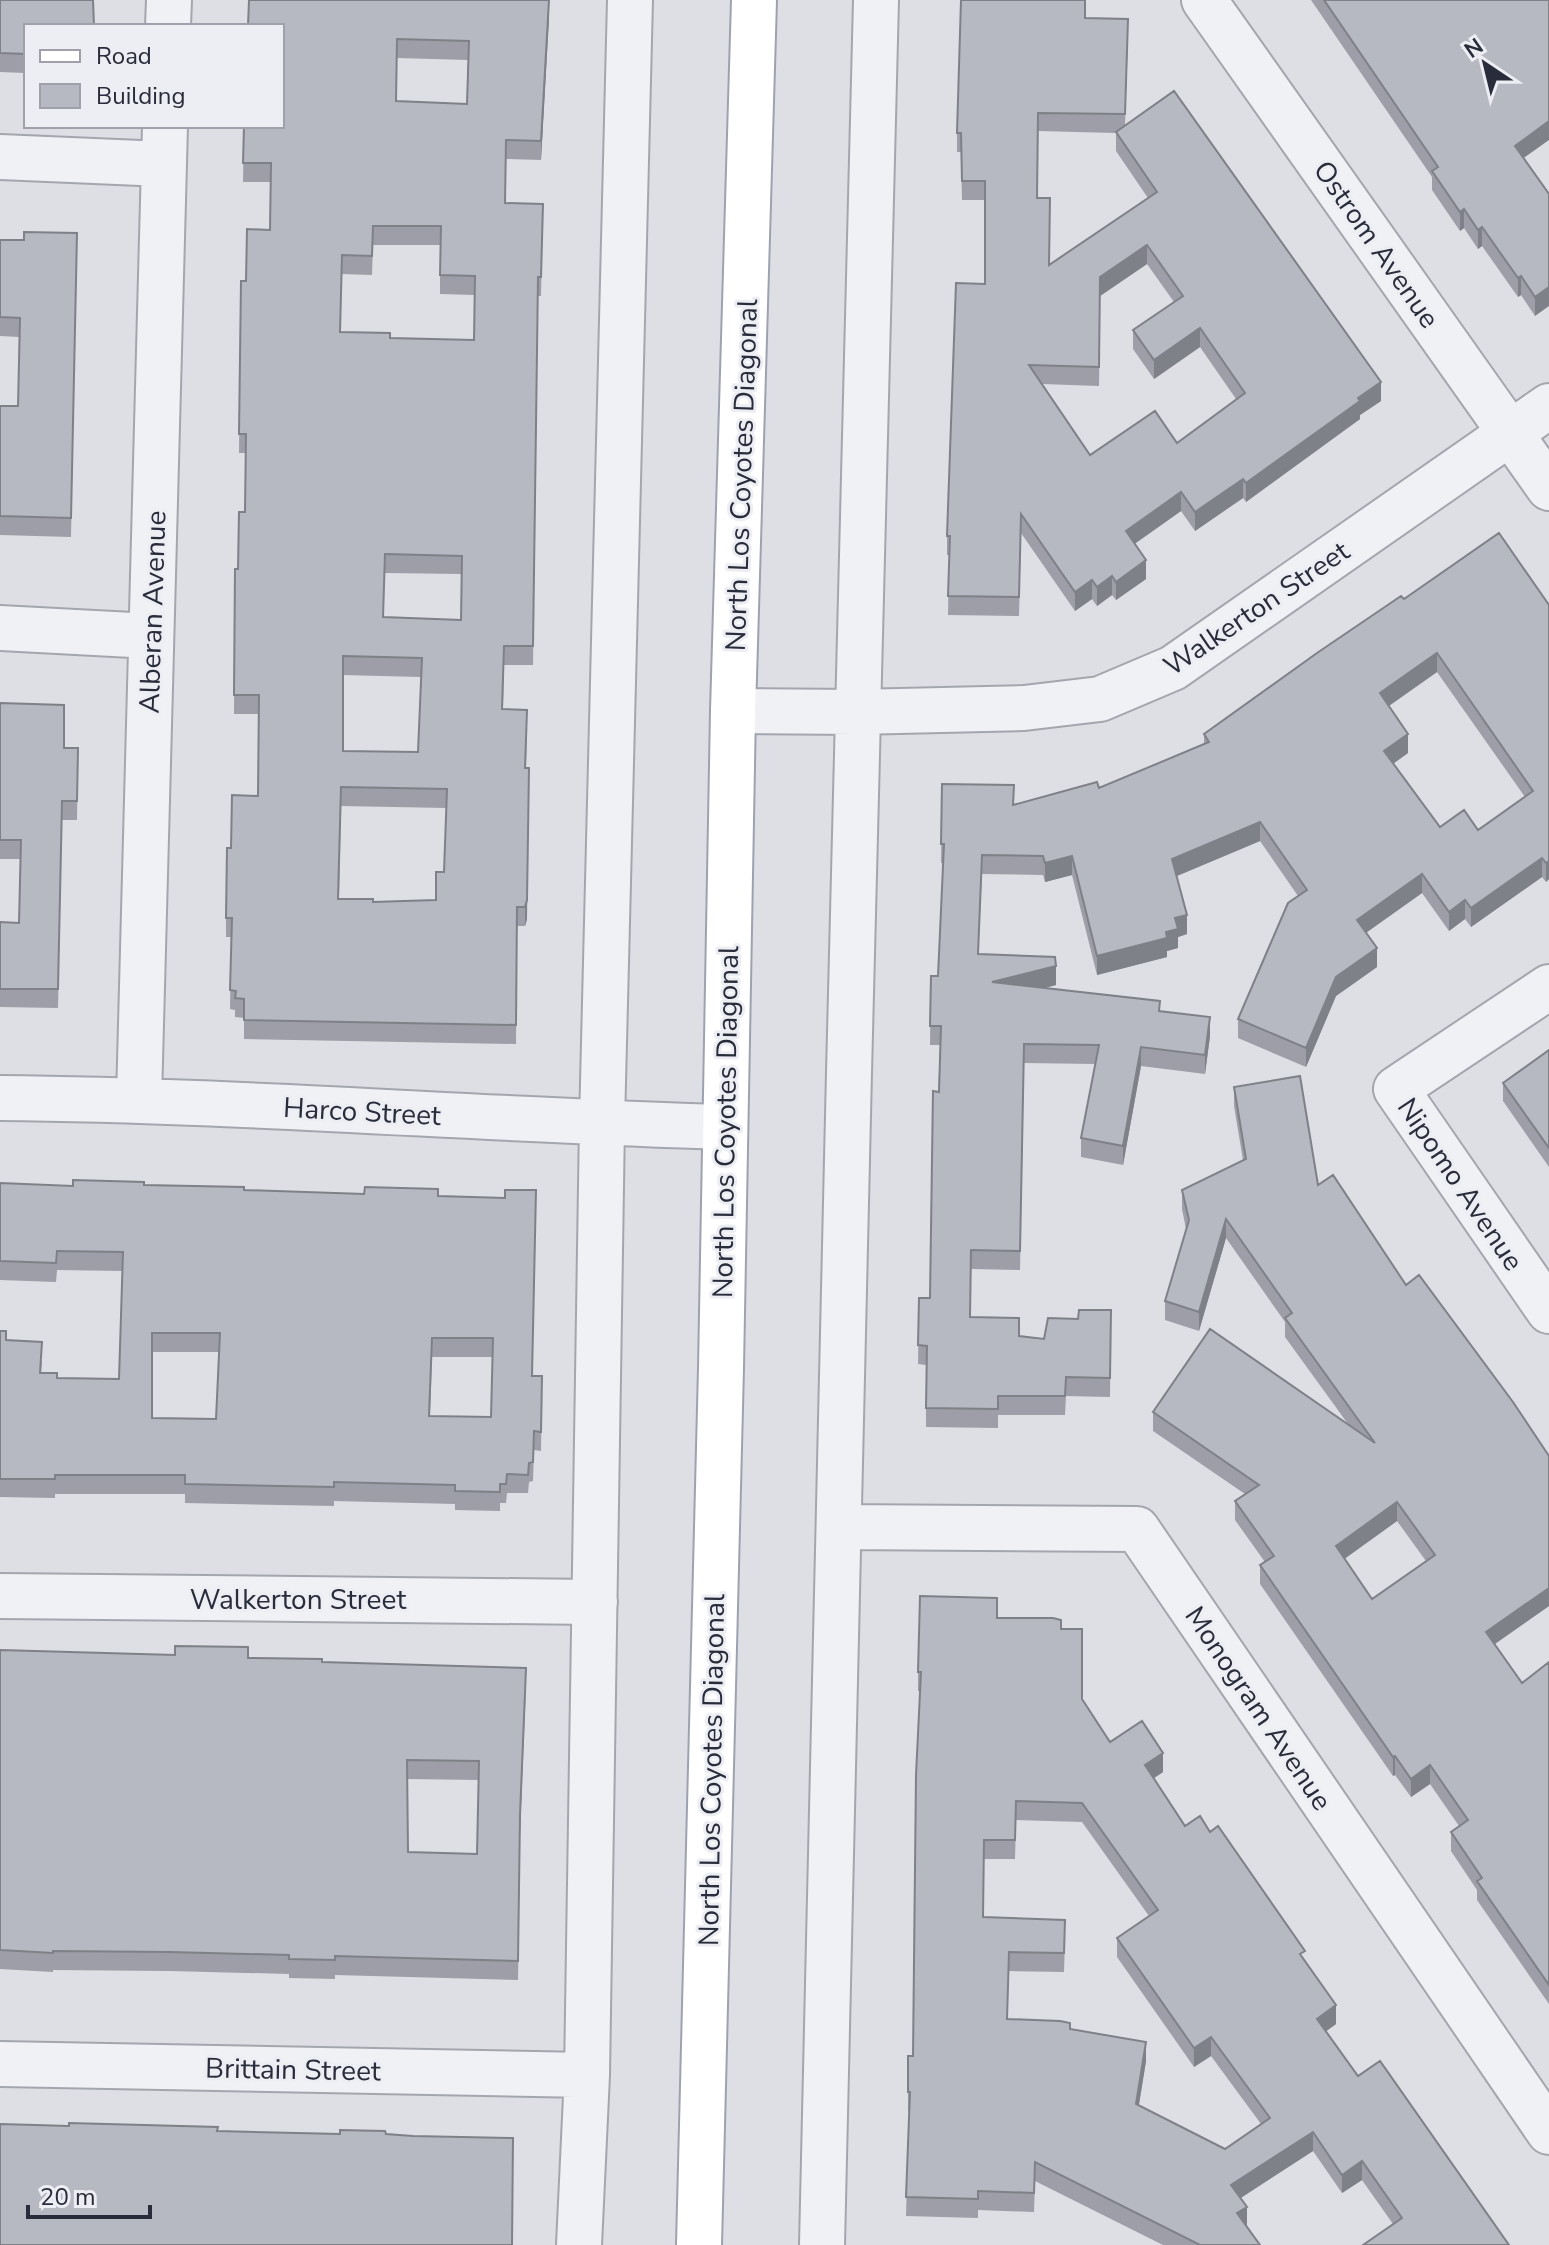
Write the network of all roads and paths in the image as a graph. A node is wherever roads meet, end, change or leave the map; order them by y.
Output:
1 (169, 0) edge
2 (630, 0) edge
3 (754, 0) edge
4 (876, 0) edge
5 (1204, 0) edge
6 (168, 24) edge
7 (164, 145) edge
8 (0, 157) edge
9 (1549, 406) edge
10 (1511, 433) junction
11 (1549, 488) edge
12 (0, 628) edge
13 (151, 636) junction
14 (733, 711) junction
15 (856, 712) junction
16 (1549, 987) edge
17 (0, 1098) edge
18 (139, 1099) junction
19 (602, 1123) junction
20 (725, 1127) junction
21 (1549, 1311) edge
22 (840, 1527) junction
23 (0, 1596) edge
24 (595, 1602) junction
25 (0, 2064) edge
26 (587, 2075) junction
27 (1549, 2132) edge
28 (579, 2245) edge
29 (699, 2245) edge
30 (822, 2245) edge

1 - 6 street
2 - 19 street
3 - 14 main road, North Los Coyotes Diagonal
4 - 15 street
5 - 10 street, Ostrom Avenue
7 - 8 street
7 - 13 street, Alberan Avenue
9 - 10 street, Walkerton Street
10 - 11 street, Ostrom Avenue
10 - 15 street, Walkerton Street
12 - 13 street
13 - 18 street, Alberan Avenue
14 - 15 street, Walkerton Street
14 - 20 main road, North Los Coyotes Diagonal
15 - 22 street
16 - 21 street, Nipomo Avenue
17 - 18 street, Harco Street
18 - 19 street, Harco Street
19 - 20 street, Harco Street
19 - 24 street
20 - 29 main road, North Los Coyotes Diagonal
22 - 27 street, Monogram Avenue
22 - 30 street
23 - 24 street, Walkerton Street
24 - 26 street
25 - 26 street, Brittain Street
26 - 28 street

